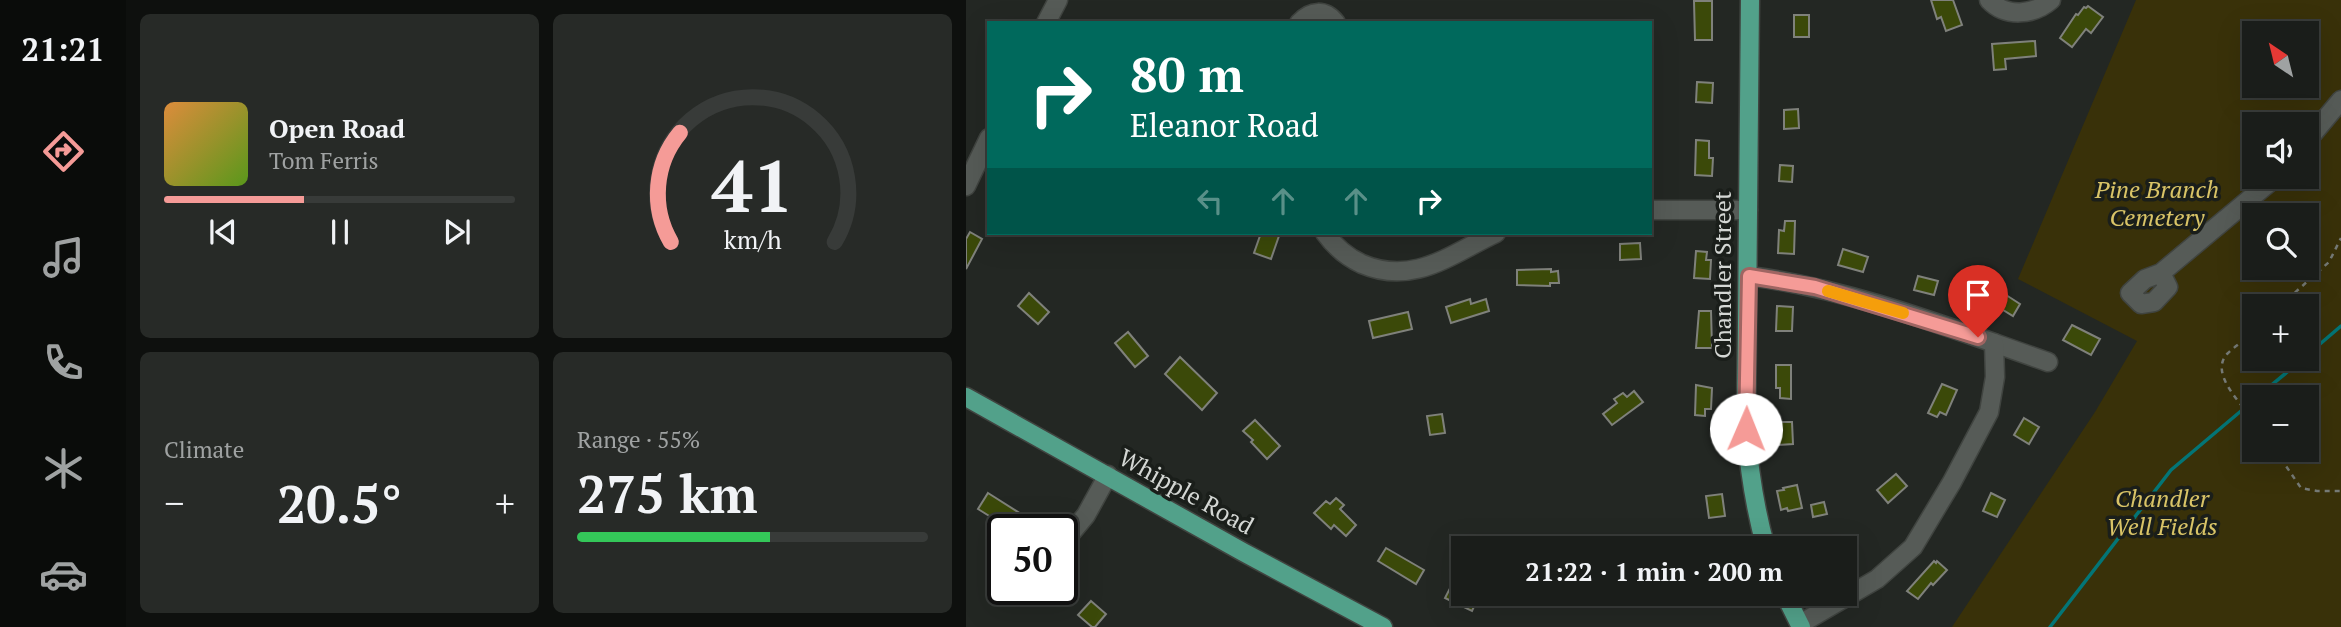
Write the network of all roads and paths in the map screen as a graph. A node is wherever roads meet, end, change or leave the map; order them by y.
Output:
1 (1058, 0) edge
2 (1750, 0) edge
3 (1989, 0) edge
4 (2051, 0) edge
5 (1047, 21) edge
6 (1301, 21) edge
7 (1334, 21) edge
8 (2341, 100) edge
9 (2319, 126) edge
10 (987, 142) edge
11 (966, 186) edge
12 (2262, 189) edge
13 (1652, 210) edge
14 (1748, 210) junction
15 (1327, 235) edge
16 (1492, 235) edge
17 (2341, 238) edge
18 (2161, 273) dead end
19 (1749, 276) junction
20 (2293, 294) edge
21 (2242, 342) edge
22 (1994, 343) junction
23 (2048, 362) dead end
24 (966, 397) edge
25 (2242, 404) edge
26 (2283, 462) edge
27 (1108, 475) junction
28 (2341, 491) edge
29 (1078, 525) edge
30 (1762, 536) edge
31 (1791, 606) edge
32 (1801, 626) edge
33 (1383, 627) edge

1 - 5 street
2 - 14 main road, Chandler Street
3 - 4 street
6 - 7 street
8 - 9 street
10 - 11 street
12 - 18 street
13 - 14 street
14 - 19 main road, Chandler Street
15 - 16 street
17 - 20 path
19 - 22 street
19 - 30 main road, Chandler Street
21 - 25 path
22 - 23 street
22 - 32 street
24 - 27 main road, Whipple Road
26 - 28 path
27 - 29 street
27 - 33 main road, Whipple Road
31 - 32 main road

